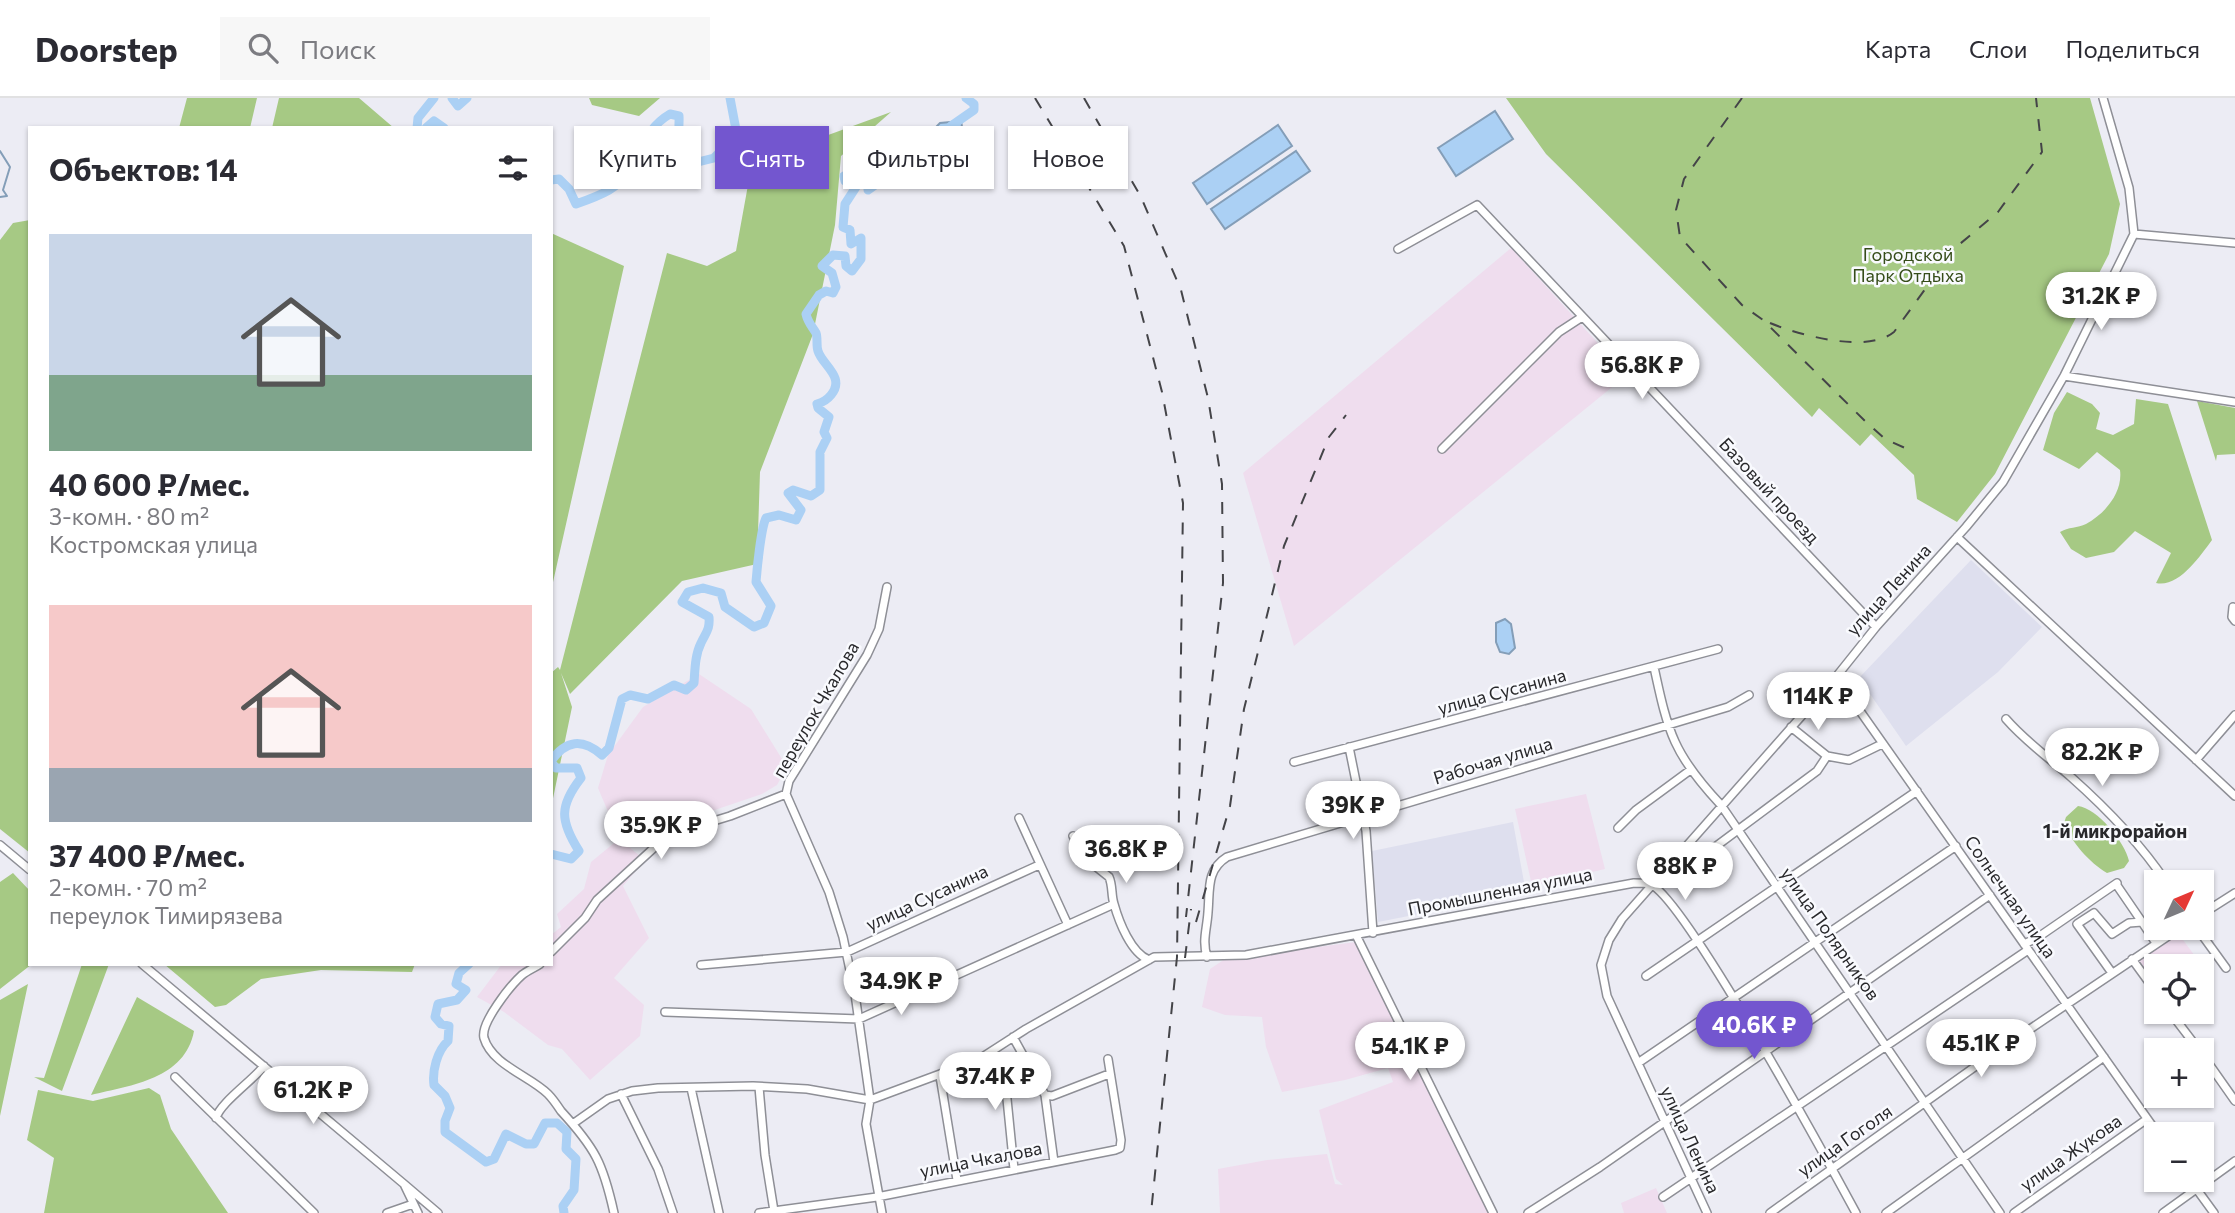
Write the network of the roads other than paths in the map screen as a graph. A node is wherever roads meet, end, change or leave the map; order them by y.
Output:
1 (2103, 98) edge
2 (2134, 234) junction
3 (2235, 243) edge
4 (1398, 249) dead end
5 (1583, 317) junction
6 (2064, 376) junction
7 (2235, 402) edge
8 (1443, 449) dead end
9 (1957, 537) junction
10 (887, 587) dead end
11 (2233, 607) edge
12 (2235, 621) edge
13 (1876, 626) junction
14 (1718, 649) dead end
15 (1654, 667) junction
16 (1836, 677) junction
17 (1749, 695) dead end
18 (2235, 715) edge
19 (2006, 719) dead end
20 (1666, 726) junction
21 (1791, 727) junction
22 (1882, 744) junction
23 (1349, 747) junction
24 (1827, 757) junction
25 (2196, 760) junction
26 (1294, 762) dead end
27 (1689, 771) junction
28 (1917, 792) junction
29 (786, 794) junction
30 (2235, 796) edge
31 (1721, 805) junction
32 (1364, 815) junction
33 (1019, 818) dead end
34 (1618, 828) dead end
35 (1738, 830) junction
36 (1073, 836) dead end
37 (0, 845) edge
38 (1956, 846) junction
39 (1707, 852) dead end
40 (1039, 865) junction
41 (28, 868) edge
42 (2157, 870) edge
43 (1650, 884) junction
44 (1779, 887) junction
45 (2235, 893) edge
46 (1990, 895) junction
47 (1114, 904) junction
48 (2214, 906) edge
49 (2142, 922) junction
50 (1068, 925) junction
51 (1373, 933) junction
52 (1357, 936) junction
53 (2161, 940) edge
54 (2206, 940) edge
55 (1697, 942) junction
56 (1815, 942) junction
57 (2156, 943) junction
58 (2026, 947) junction
59 (553, 949) edge
60 (847, 952) junction
61 (1208, 957) junction
62 (2132, 959) junction
63 (1149, 960) junction
64 (701, 965) dead end
65 (144, 966) edge
66 (537, 966) edge
67 (2226, 968) dead end
68 (2112, 973) junction
69 (1646, 976) dead end
70 (2144, 976) edge
71 (1851, 992) junction
72 (1733, 1000) junction
73 (2065, 1003) junction
74 (664, 1012) dead end
75 (859, 1019) junction
76 (1013, 1037) junction
77 (1888, 1045) junction
78 (993, 1051) junction
79 (1765, 1051) junction
80 (2104, 1057) junction
81 (1108, 1059) dead end
82 (1638, 1063) junction
83 (264, 1066) junction
84 (2214, 1072) edge
85 (1109, 1074) junction
86 (940, 1076) junction
87 (175, 1077) dead end
88 (759, 1087) junction
89 (691, 1088) junction
90 (621, 1094) junction
91 (1045, 1095) junction
92 (870, 1100) junction
93 (2235, 1101) edge
94 (1927, 1102) junction
95 (1798, 1107) junction
96 (216, 1118) junction
97 (2147, 1119) junction
98 (1665, 1121) junction
99 (2149, 1122) edge
100 (574, 1123) junction
101 (1964, 1156) junction
102 (2235, 1161) edge
103 (1055, 1162) junction
104 (1014, 1169) junction
105 (1832, 1169) junction
106 (2214, 1176) edge
107 (1691, 1178) junction
108 (957, 1180) junction
109 (404, 1184) junction
110 (2191, 1192) edge
111 (2199, 1192) edge
112 (877, 1197) junction
113 (1662, 1198) dead end
114 (413, 1204) junction
115 (774, 1211) junction
116 (314, 1213) edge
117 (387, 1213) edge
118 (418, 1213) edge
119 (438, 1213) edge
120 (614, 1213) edge
121 (673, 1213) edge
122 (719, 1213) edge
123 (759, 1213) edge
124 (882, 1213) edge
125 (1493, 1213) edge
126 (1528, 1213) edge
127 (1707, 1213) edge
128 (1770, 1213) edge
129 (1856, 1213) edge
130 (1885, 1213) edge
131 (2000, 1213) edge
132 (2014, 1213) edge
133 (2163, 1213) edge
134 (2214, 1213) edge

1 - 2 street
2 - 3 street
2 - 6 street, улица Ленина
4 - 5 street, Базовый проезд
5 - 8 street
5 - 13 street, Базовый проезд
6 - 7 street
6 - 9 street, улица Ленина
9 - 13 street, улица Ленина
9 - 25 street
10 - 29 street, переулок Чкалова
11 - 12 street
13 - 16 street, улица Ленина
14 - 15 street, улица Сусанина
15 - 20 street, улица Полярников
15 - 23 street, улица Сусанина
16 - 21 street, улица Ленина
16 - 22 street, Солнечная улица
17 - 20 street, Рабочая улица
18 - 25 street
19 - 42 street
20 - 27 street, улица Полярников
20 - 32 street, Рабочая улица
21 - 24 street
21 - 31 street, улица Ленина
22 - 24 street
22 - 28 street, Солнечная улица
23 - 26 street, улица Сусанина
23 - 32 street
24 - 35 street
25 - 30 street
27 - 31 street, улица Полярников
27 - 34 street
28 - 38 street, Солнечная улица
28 - 44 street
29 - 59 street
29 - 60 street, переулок Чкалова
31 - 35 street, улица Полярников
31 - 43 street, улица Ленина
32 - 51 street
32 - 61 street, Рабочая улица
33 - 40 street
35 - 39 street
35 - 44 street, улица Полярников
36 - 47 street
37 - 41 street
38 - 46 street, Солнечная улица
38 - 56 street
40 - 50 street
40 - 60 street, улица Сусанина
43 - 51 street, Промышленная улица
43 - 55 street
43 - 82 street, улица Ленина
44 - 55 street
44 - 56 street, улица Полярников
45 - 48 street
46 - 58 street, Солнечная улица
46 - 71 street
47 - 50 street
47 - 63 street
49 - 57 street
49 - 58 street
49 - 68 street
50 - 75 street
51 - 52 street, Промышленная улица
52 - 61 street, Промышленная улица
52 - 125 street
53 - 57 street, улица Гоголя
54 - 67 street
55 - 69 street
55 - 72 street
56 - 71 street, улица Полярников
56 - 72 street
57 - 62 street, улица Гоголя
58 - 73 street, Солнечная улица
58 - 77 street
60 - 64 street, улица Сусанина
60 - 75 street, переулок Чкалова
61 - 63 street, Промышленная улица
62 - 68 street, улица Гоголя
62 - 70 street
63 - 76 street
65 - 83 street
66 - 100 street
68 - 73 street, улица Гоголя
71 - 77 street, улица Полярников
71 - 79 street
72 - 79 street
72 - 82 street
73 - 80 street, Солнечная улица
73 - 94 street, улица Гоголя
74 - 75 street
75 - 92 street, переулок Чкалова
76 - 78 street
76 - 91 street
77 - 94 street, улица Полярников
77 - 95 street
78 - 86 street
78 - 104 street
79 - 95 street
79 - 98 street
80 - 97 street, Солнечная улица
80 - 101 street
81 - 85 street, улица Чкалова
82 - 98 street, улица Ленина
83 - 96 street
83 - 109 street
84 - 93 street
85 - 91 street
85 - 103 street, улица Чкалова
86 - 92 street
86 - 108 street
87 - 96 street
88 - 89 street
88 - 92 street
88 - 115 street
89 - 90 street
89 - 122 street
90 - 100 street
90 - 121 street
91 - 103 street
92 - 112 street, переулок Чкалова
94 - 101 street, улица Полярников
94 - 105 street, улица Гоголя
95 - 105 street
95 - 107 street
96 - 116 street
97 - 99 street, Солнечная улица
97 - 132 street, улица Жукова
98 - 107 street, улица Ленина
98 - 126 street
100 - 120 street
101 - 130 street
101 - 131 street, улица Полярников
102 - 106 street
103 - 104 street, улица Чкалова
104 - 108 street, улица Чкалова
105 - 128 street, улица Гоголя
105 - 129 street
107 - 113 street
107 - 127 street, улица Ленина
108 - 112 street, улица Чкалова
109 - 114 street
109 - 119 street
110 - 133 street
111 - 134 street
112 - 115 street, улица Чкалова
112 - 124 street, переулок Чкалова
114 - 117 street
114 - 118 street
115 - 123 street, улица Чкалова

